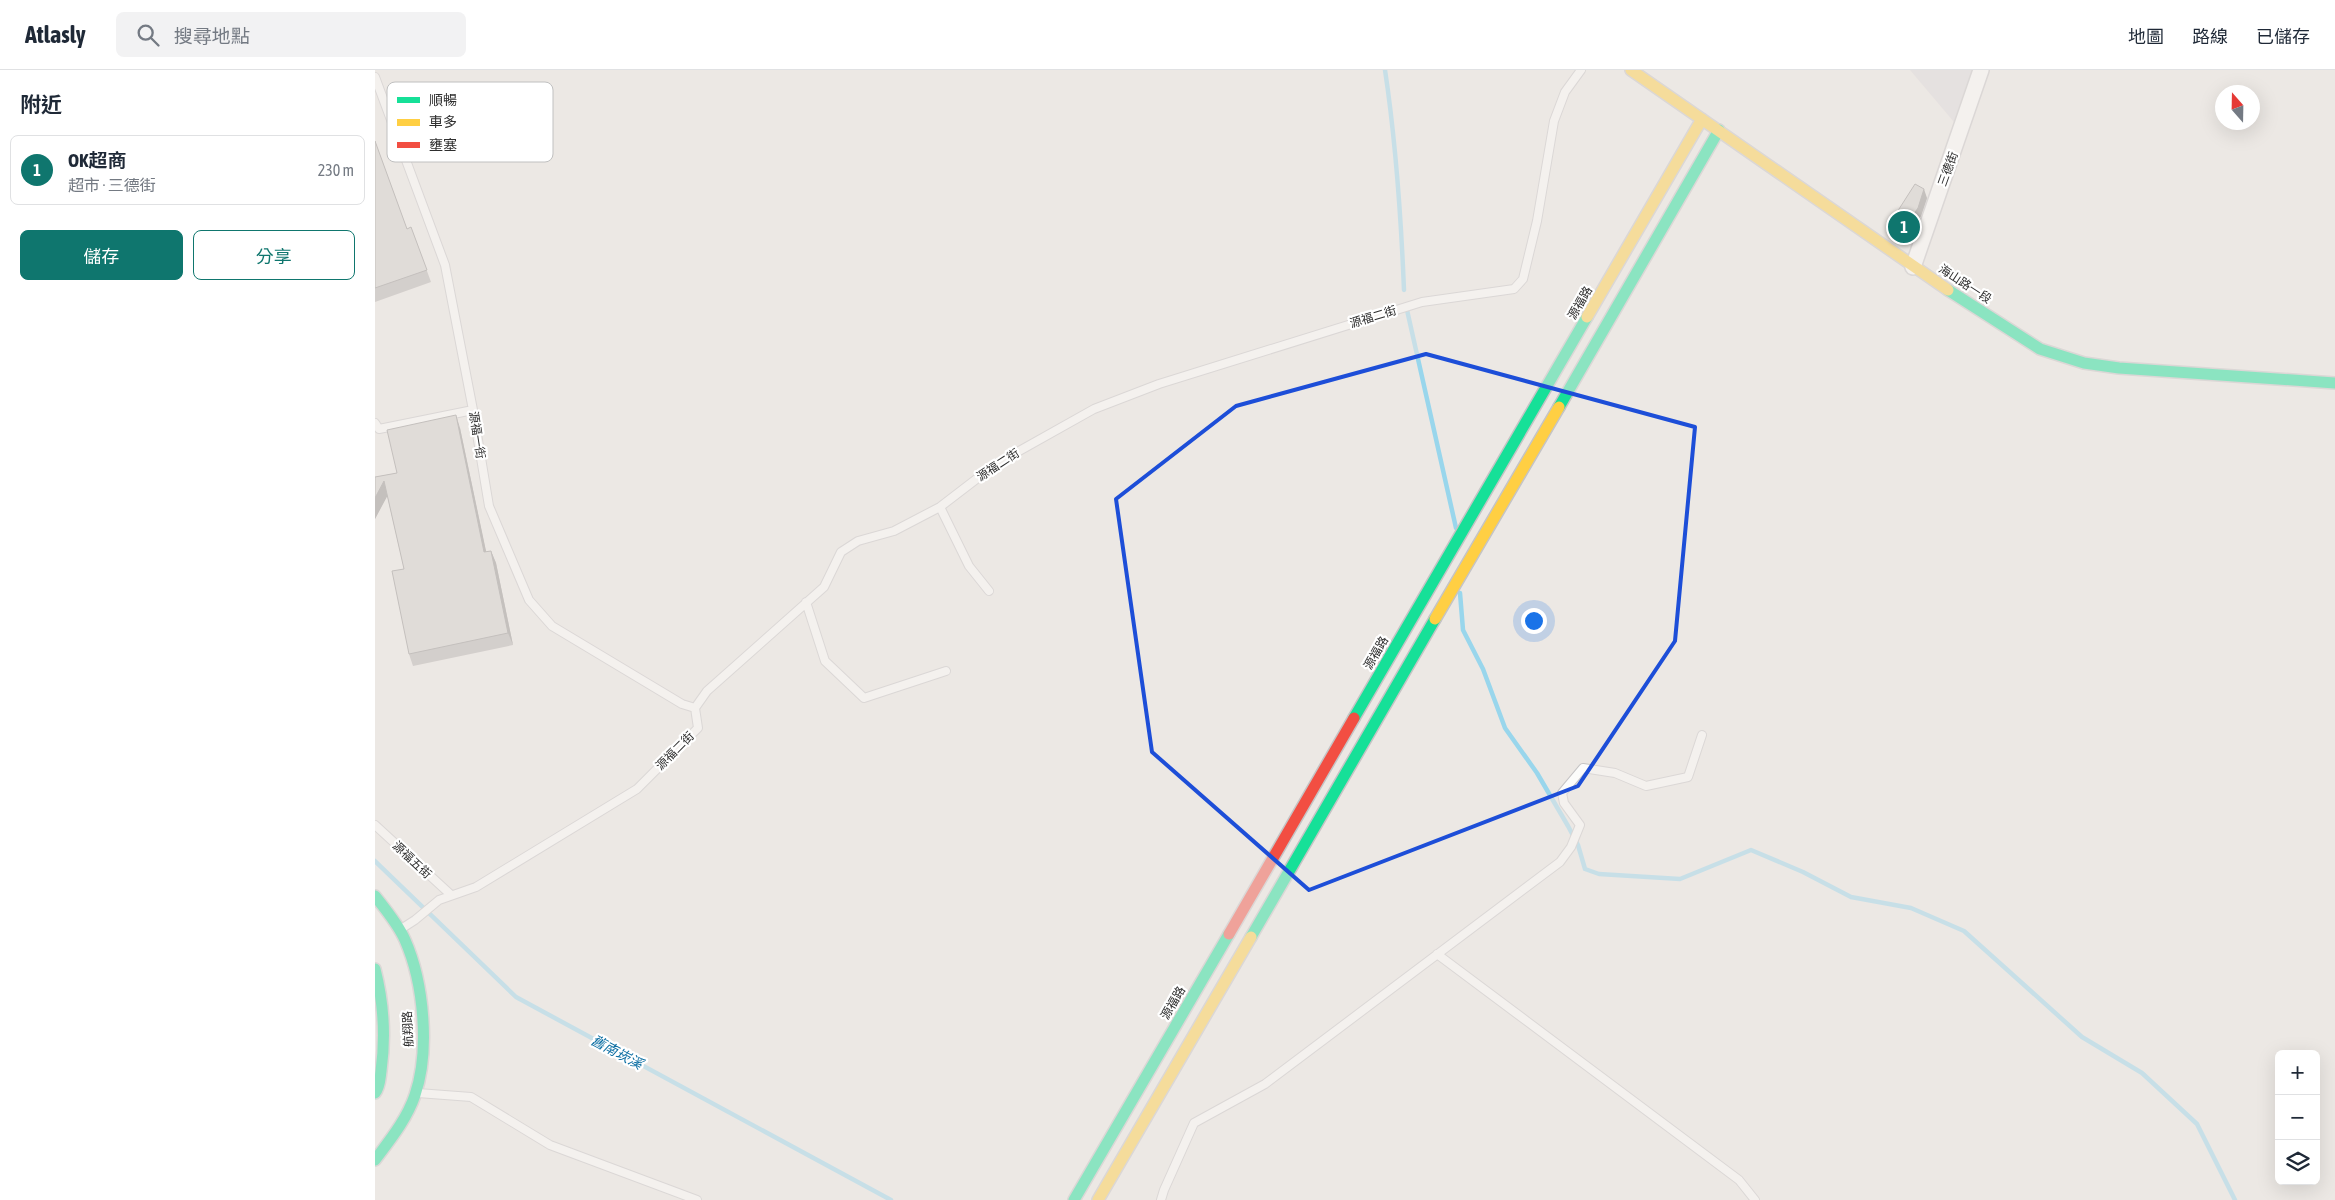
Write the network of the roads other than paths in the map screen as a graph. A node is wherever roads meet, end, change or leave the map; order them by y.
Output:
1 (1581, 70) edge
2 (1631, 70) edge
3 (1981, 70) edge
4 (375, 77) edge
5 (387, 109) edge
6 (1702, 119) junction
7 (1719, 130) junction
8 (407, 162) edge
9 (1913, 267) junction
10 (2335, 382) edge
11 (473, 410) junction
12 (375, 423) edge
13 (940, 507) junction
14 (989, 592) dead end
15 (806, 602) junction
16 (946, 672) dead end
17 (695, 708) junction
18 (1702, 735) dead end
19 (375, 825) edge
20 (450, 894) junction
21 (375, 896) edge
22 (399, 930) junction
23 (1437, 954) junction
24 (375, 969) edge
25 (375, 1093) edge
26 (416, 1093) junction
27 (375, 1160) edge
28 (697, 1200) edge
29 (1074, 1200) edge
30 (1098, 1200) edge
31 (1161, 1200) edge
32 (1755, 1200) edge

1 - 13 lane, 源福二街
2 - 6 street, 海山路一段
3 - 9 street, 三德街
4 - 5 lane, 源福一街
6 - 7 street, 海山路一段
6 - 29 street, 源福路
7 - 9 street, 海山路一段
7 - 30 street
8 - 11 lane, 源福一街
9 - 10 street, 海山路一段
11 - 12 lane
11 - 17 lane, 源福一街
13 - 14 lane
13 - 15 lane, 源福二街
15 - 16 lane
15 - 17 lane, 源福二街
17 - 20 lane, 源福二街
18 - 23 lane
19 - 20 lane, 源福五街
20 - 22 lane, 源福二街
21 - 22 street, 航翔路
22 - 26 street, 航翔路
23 - 31 lane
23 - 32 lane
24 - 25 street, 航翔路
26 - 27 street, 航翔路
26 - 28 lane

